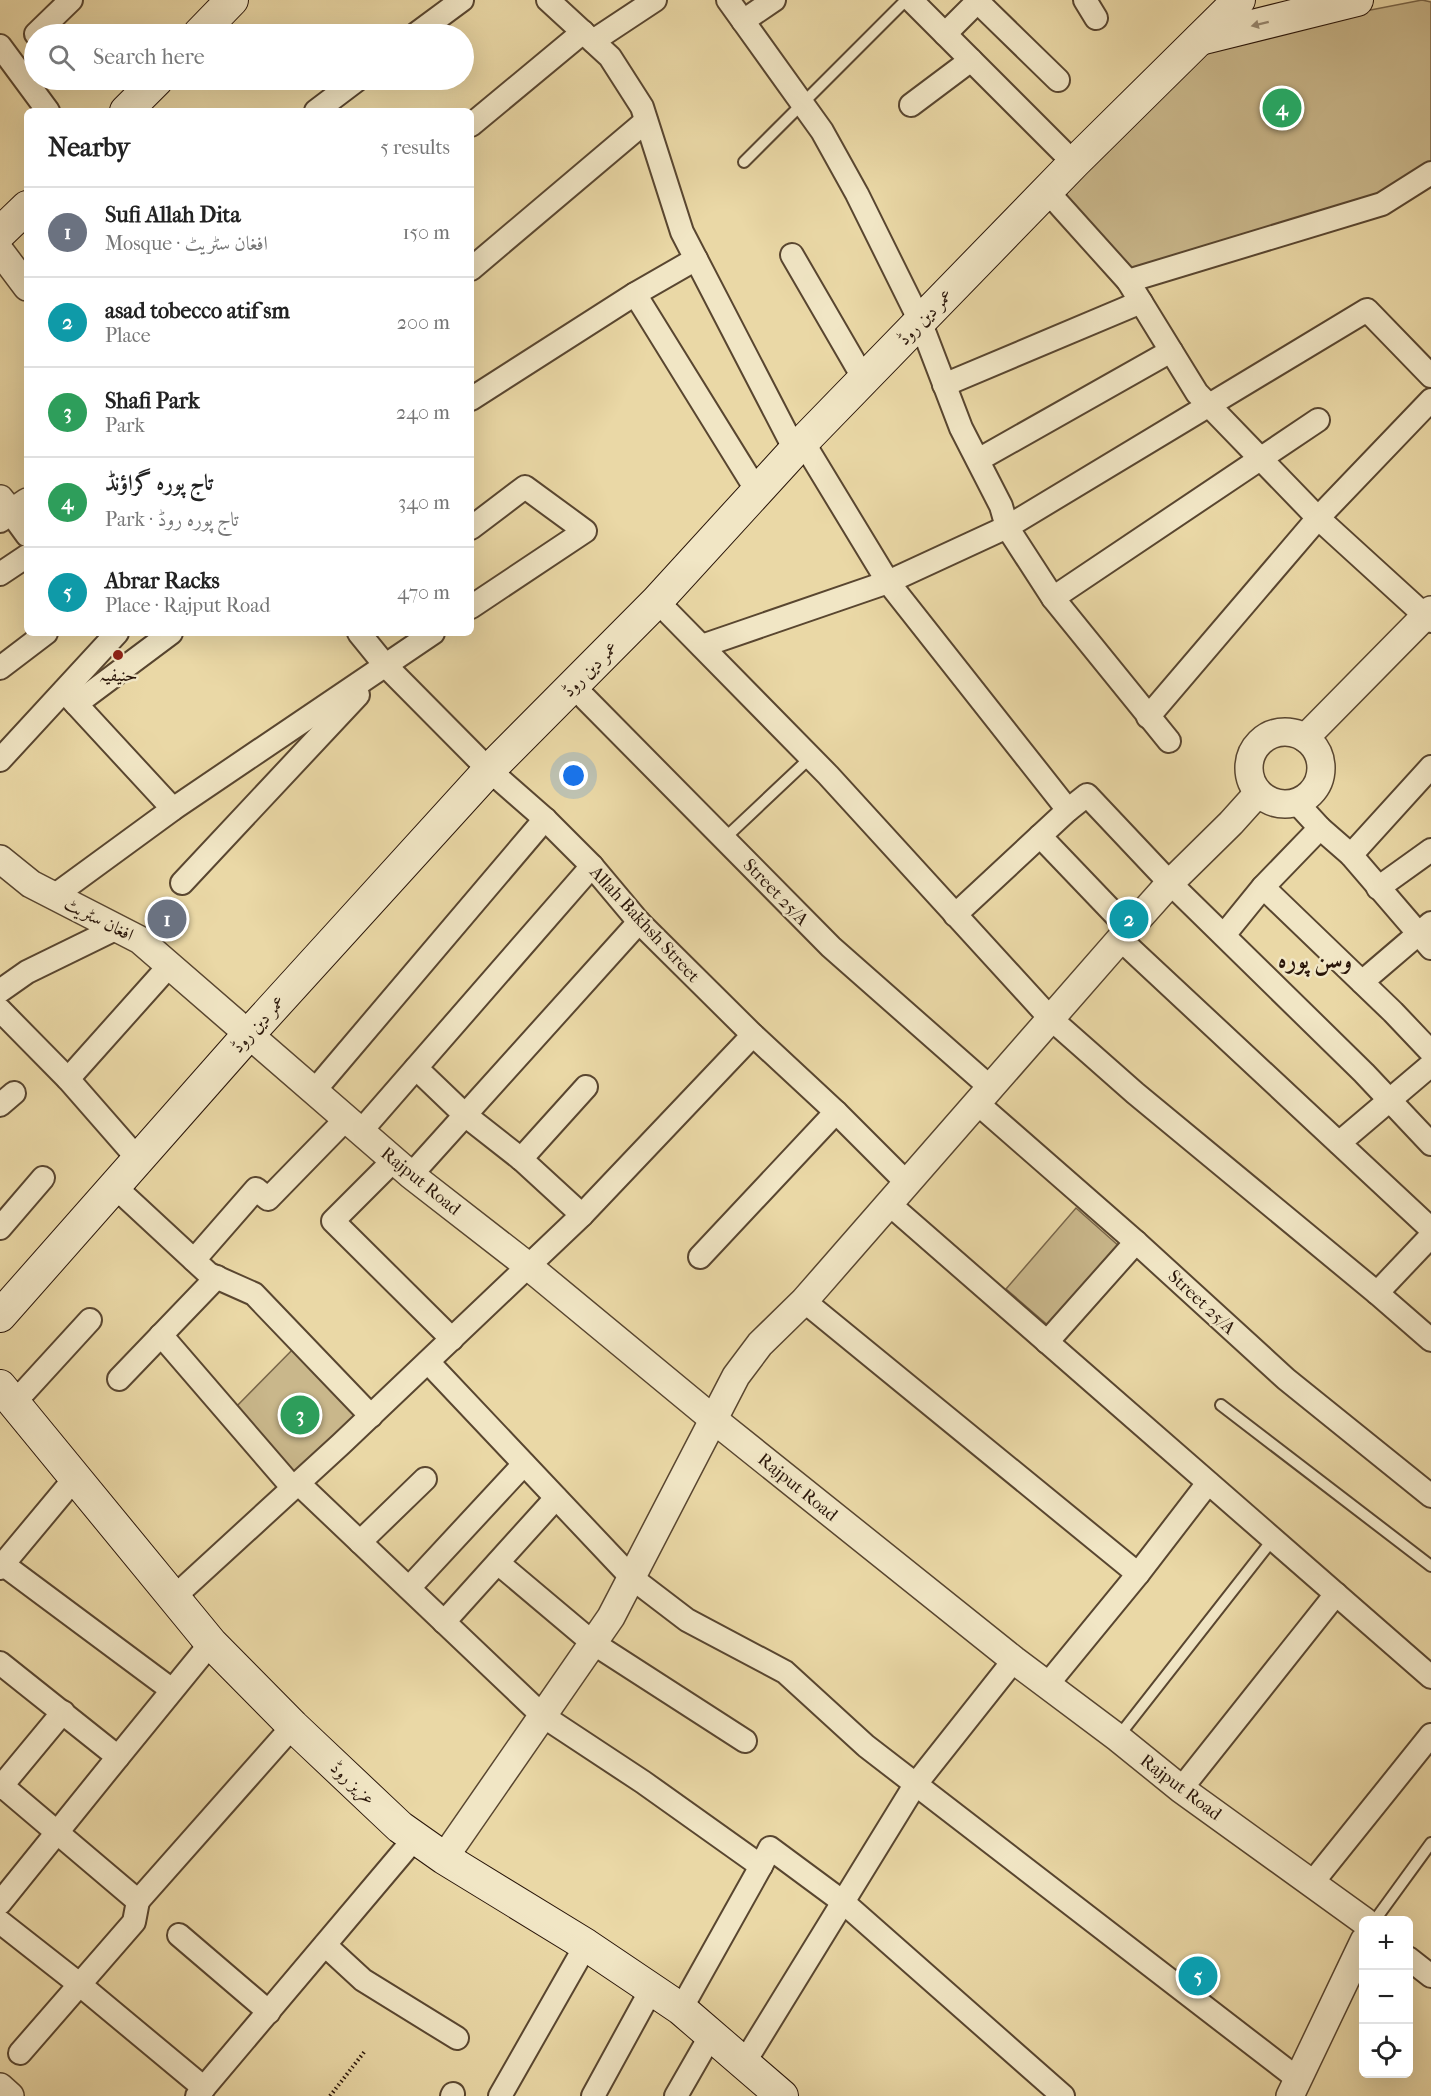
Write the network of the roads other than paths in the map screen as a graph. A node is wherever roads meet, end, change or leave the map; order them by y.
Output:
1 (71, 0) edge
2 (232, 0) edge
3 (462, 0) edge
4 (548, 0) edge
5 (655, 0) edge
6 (728, 0) edge
7 (774, 0) edge
8 (906, 0) edge
9 (911, 0) edge
10 (1239, 0) edge
11 (1357, 0) edge
12 (979, 1) edge
13 (743, 21) junction
14 (46, 24) edge
15 (209, 24) edge
16 (430, 24) edge
17 (945, 34) junction
18 (588, 37) junction
19 (1199, 39) junction
20 (24, 42) edge
21 (5, 53) edge
22 (971, 60) junction
23 (24, 79) edge
24 (1058, 80) dead end
25 (32, 90) edge
26 (147, 90) edge
27 (344, 90) edge
28 (803, 104) junction
29 (911, 105) dead end
30 (46, 108) edge
31 (129, 108) edge
32 (320, 108) edge
33 (646, 121) junction
34 (474, 123) edge
35 (744, 162) dead end
36 (1074, 163) junction
37 (1431, 173) edge
38 (1047, 191) junction
39 (24, 210) edge
40 (0, 233) edge
41 (0, 251) edge
42 (792, 255) dead end
43 (696, 259) junction
44 (474, 266) edge
45 (1128, 281) junction
46 (24, 283) edge
47 (635, 294) junction
48 (1141, 302) junction
49 (920, 321) junction
50 (1172, 351) junction
51 (1431, 376) edge
52 (864, 379) junction
53 (944, 385) junction
54 (474, 397) edge
55 (1431, 400) edge
56 (1209, 405) junction
57 (1318, 420) dead end
58 (799, 446) junction
59 (1260, 457) junction
60 (978, 460) junction
61 (757, 491) junction
62 (9, 509) edge
63 (1318, 518) junction
64 (474, 526) edge
65 (1007, 526) junction
66 (24, 531) edge
67 (24, 558) edge
68 (0, 574) edge
69 (888, 582) junction
70 (1053, 598) junction
71 (657, 601) junction
72 (474, 606) edge
73 (1429, 616) edge
74 (42, 636) edge
75 (166, 636) edge
76 (361, 636) edge
77 (428, 636) edge
78 (108, 637) edge
79 (702, 646) junction
80 (385, 665) junction
81 (0, 668) edge
82 (573, 686) junction
83 (70, 697) junction
84 (1148, 717) junction
85 (1305, 738) junction
86 (1169, 741) dead end
87 (4, 747) edge
88 (811, 758) junction
89 (1431, 767) edge
90 (489, 770) junction
91 (1258, 793) junction
92 (1297, 803) junction
93 (173, 809) junction
94 (1068, 810) junction
95 (545, 819) junction
96 (1320, 828) junction
97 (1040, 836) junction
98 (724, 839) junction
99 (1431, 850) edge
100 (1351, 855) junction
101 (0, 859) edge
102 (592, 866) junction
103 (182, 883) dead end
104 (1170, 883) junction
105 (1263, 887) junction
106 (1378, 888) junction
107 (54, 896) junction
108 (955, 915) junction
109 (639, 922) junction
110 (117, 928) junction
111 (1125, 934) junction
112 (1224, 935) junction
113 (1427, 935) edge
114 (169, 966) junction
115 (1362, 982) junction
116 (0, 991) edge
117 (0, 1010) edge
118 (1050, 1018) junction
119 (248, 1035) junction
120 (753, 1035) junction
121 (1431, 1052) edge
122 (1431, 1065) edge
123 (416, 1068) junction
124 (68, 1079) junction
125 (585, 1087) dead end
126 (315, 1090) junction
127 (984, 1095) junction
128 (1389, 1100) junction
129 (836, 1112) junction
130 (465, 1115) junction
131 (354, 1124) junction
132 (1339, 1143) junction
133 (1431, 1144) edge
134 (138, 1159) junction
135 (521, 1159) junction
136 (403, 1167) junction
137 (43, 1178) dead end
138 (906, 1182) junction
139 (114, 1186) junction
140 (888, 1203) junction
141 (582, 1215) junction
142 (0, 1228) edge
143 (1431, 1229) edge
144 (1431, 1236) edge
145 (1136, 1242) junction
146 (700, 1257) dead end
147 (194, 1260) junction
148 (528, 1266) junction
149 (217, 1277) junction
150 (1377, 1293) junction
151 (804, 1301) junction
152 (0, 1316) edge
153 (90, 1320) dead end
154 (161, 1335) junction
155 (452, 1339) junction
156 (1431, 1340) edge
157 (1047, 1342) junction
158 (428, 1362) junction
159 (119, 1379) dead end
160 (7, 1394) edge
161 (1221, 1405) dead end
162 (371, 1416) junction
163 (713, 1419) junction
164 (524, 1464) junction
165 (75, 1478) junction
166 (425, 1479) dead end
167 (1208, 1483) junction
168 (296, 1485) junction
169 (1431, 1496) edge
170 (556, 1498) junction
171 (1273, 1539) junction
172 (360, 1542) junction
173 (498, 1563) junction
174 (1, 1565) edge
175 (1431, 1566) edge
176 (1138, 1574) junction
177 (632, 1578) junction
178 (409, 1588) junction
179 (1335, 1594) junction
180 (173, 1598) junction
181 (444, 1622) junction
182 (211, 1643) junction
183 (592, 1643) junction
184 (1014, 1660) junction
185 (0, 1663) edge
186 (1431, 1677) edge
187 (1047, 1685) junction
188 (172, 1690) junction
189 (63, 1713) junction
190 (543, 1716) junction
191 (293, 1726) junction
192 (1431, 1735) edge
193 (1118, 1738) junction
194 (745, 1741) dead end
195 (118, 1757) junction
196 (915, 1785) junction
197 (1, 1786) edge
198 (1181, 1789) junction
199 (57, 1831) junction
200 (415, 1838) junction
201 (1431, 1843) edge
202 (444, 1858) junction
203 (761, 1866) junction
204 (1312, 1883) junction
205 (138, 1901) junction
206 (843, 1902) junction
207 (0, 1903) edge
208 (1378, 1916) edge
209 (1359, 1917) edge
210 (0, 1922) edge
211 (179, 1935) dead end
212 (586, 1945) junction
213 (325, 1946) junction
214 (1359, 1952) edge
215 (79, 1984) junction
216 (651, 1990) junction
217 (681, 2009) junction
218 (268, 2012) junction
219 (711, 2035) junction
220 (457, 2038) dead end
221 (21, 2054) dead end
222 (744, 2063) junction
223 (0, 2087) edge
224 (1294, 2088) edge
225 (201, 2092) edge
226 (770, 2092) edge
227 (10, 2096) edge
228 (500, 2096) edge
229 (593, 2096) edge
230 (676, 2096) edge
231 (1064, 2096) edge

1 - 14 street
2 - 15 main road
3 - 16 street
4 - 18 street
5 - 18 street
6 - 13 street
7 - 13 street
8 - 28 lane
9 - 17 street
10 - 19 main road, عمر دین روڈ
11 -> 19 main road
12 - 17 street
12 - 24 street
13 - 28 street
17 - 22 street
18 - 33 street
18 - 34 street
19 - 36 main road, عمر دین روڈ
20 - 21 street
21 - 23 street
22 - 29 street
22 - 36 street
25 - 30 street
26 - 31 main road
27 - 32 street
28 - 35 lane
28 - 49 street
33 - 43 street
33 - 44 street
36 - 38 main road, عمر دین روڈ
37 - 45 street
38 - 45 street
38 - 49 main road, عمر دین روڈ
39 - 40 main road
41 - 46 street
42 - 52 street
43 - 47 street
43 - 58 street
45 - 48 street
47 - 54 street
47 - 61 street
48 - 50 street
48 - 53 street
49 - 52 main road, عمر دین روڈ
49 - 53 street
50 - 56 street
50 - 60 street
51 - 56 street
52 - 58 main road, عمر دین روڈ
53 - 60 street
55 - 63 street
56 - 59 street
56 - 65 street
57 - 59 street
58 - 61 main road, عمر دین روڈ
58 - 69 street
59 - 63 street
59 - 70 street
60 - 65 street
61 - 71 main road, عمر دین روڈ
62 - 66 street
63 - 73 street
63 - 84 street
64 - 72 street
65 - 69 street
65 - 70 street
67 - 68 street
69 - 79 street
69 - 94 street
70 - 84 street
71 - 79 street
71 - 82 main road, عمر دین روڈ
73 - 85 street
74 - 81 street
75 - 83 street
76 - 80 street, Allah Bakhsh Street
77 - 80 street
78 - 83 street
79 - 88 street
80 - 90 street, Allah Bakhsh Street
80 - 93 street
80 - 103 street
82 - 90 main road, عمر دین روڈ
82 - 98 street, Street 25/A
83 - 87 street
83 - 93 street
84 - 86 street
85 - 91 street
85 - 92 street
88 - 98 lane
88 - 108 street
89 - 100 street
90 - 95 street, Allah Bakhsh Street
90 - 119 main road, عمر دین روڈ
91 - 92 street
91 - 104 street
92 - 96 street
93 - 107 street
94 - 97 street
94 - 104 street
95 - 102 street, Allah Bakhsh Street
95 - 126 street
96 - 100 street
96 - 105 street
97 - 108 street
97 - 111 street
98 - 127 street, Street 25/A
99 - 106 street
100 - 106 street
101 - 107 street, افغان سٹریٹ
102 - 109 street, Allah Bakhsh Street
102 - 123 street
104 - 111 street
104 - 112 street
105 - 112 street
105 - 115 street
106 - 113 street
107 - 110 street, افغان سٹریٹ
108 - 118 street
109 - 120 street, Allah Bakhsh Street
109 - 130 street
110 - 114 street, افغان سٹریٹ
110 - 116 street
111 - 118 street
111 - 132 street
112 - 128 street
113 - 115 street
114 - 119 street, افغان سٹریٹ
114 - 124 street
115 - 121 street
117 - 124 street
118 - 127 street
118 - 150 street
119 - 126 street, Rajput Road
119 - 134 main road, عمر دین روڈ
120 - 129 street, Allah Bakhsh Street
120 - 141 street
122 - 128 street
123 - 130 street
123 - 131 street
124 - 134 street
125 - 135 street
126 - 131 street, Rajput Road
127 - 138 street
127 - 145 street, Street 25/A
128 - 132 street
128 - 133 street
129 - 138 street, Allah Bakhsh Street
129 - 146 street
130 - 135 street
130 - 136 street
131 - 136 street, Rajput Road
131 - 147 street
132 - 143 street
134 - 139 main road, عمر دین روڈ
135 - 141 street
136 - 148 street, Rajput Road
136 - 155 street
137 - 142 street
138 - 140 street
139 - 147 street
139 - 152 main road, عمر دین روڈ
140 - 151 street
140 - 157 street
141 - 148 street
144 - 150 street
145 - 157 street
145 - 169 street, Street 25/A
147 - 149 street
148 - 155 street
148 - 163 street, Rajput Road
149 - 154 street
149 - 162 street
150 - 156 street
151 - 163 street
151 - 176 street
153 - 160 street
154 - 159 street
154 - 168 street
155 - 158 street
157 - 167 street
158 - 162 street
158 - 164 street
160 - 165 main road, عزیز روڈ
161 - 175 lane
162 - 168 street
163 - 177 street
163 - 184 street, Rajput Road
164 - 170 street
164 - 178 street
165 - 174 street
165 - 180 main road, عزیز روڈ
166 - 172 street
167 - 171 street
167 - 176 street
168 - 172 street
168 - 180 street
170 - 173 street
170 - 177 street
171 - 179 street
171 - 193 lane
172 - 178 street
173 - 181 street
173 - 183 street
174 - 188 street
176 - 187 street
177 - 183 street
177 - 196 street
178 - 181 street
179 - 186 street
179 - 198 street
180 - 182 main road, عزیز روڈ
181 - 190 street
182 - 188 street
182 - 191 main road, عزیز روڈ
183 - 190 street
183 - 194 street
184 - 187 street, Rajput Road
184 - 196 street
185 - 189 street
187 - 193 street, Rajput Road
188 - 195 street
189 - 195 street
189 - 197 street
190 - 202 street
190 - 203 street
191 - 200 main road, عزیز روڈ
191 - 205 street
192 - 204 street
193 - 198 street, Rajput Road
195 - 199 street
196 - 206 street
196 - 224 street
197 - 199 street
198 - 204 street, Rajput Road
199 - 205 street
199 - 207 street
200 - 202 main road, عزیز روڈ
200 - 213 street
201 - 208 lane
202 - 212 main road, عزیز روڈ
203 - 206 street
203 - 217 street
204 - 209 street, Rajput Road
205 - 215 street
206 - 222 street
206 - 231 street
210 - 215 street
211 - 218 street
212 - 216 main road, عزیز روڈ
212 - 228 street
213 - 218 street
213 - 220 street
214 - 224 street
215 - 221 street
215 - 225 street
216 - 217 main road, عزیز روڈ
216 - 229 street
217 - 219 main road, عزیز روڈ
218 - 225 street
219 - 222 main road, عزیز روڈ
219 - 230 street
222 - 226 main road, عزیز روڈ
223 - 227 street

